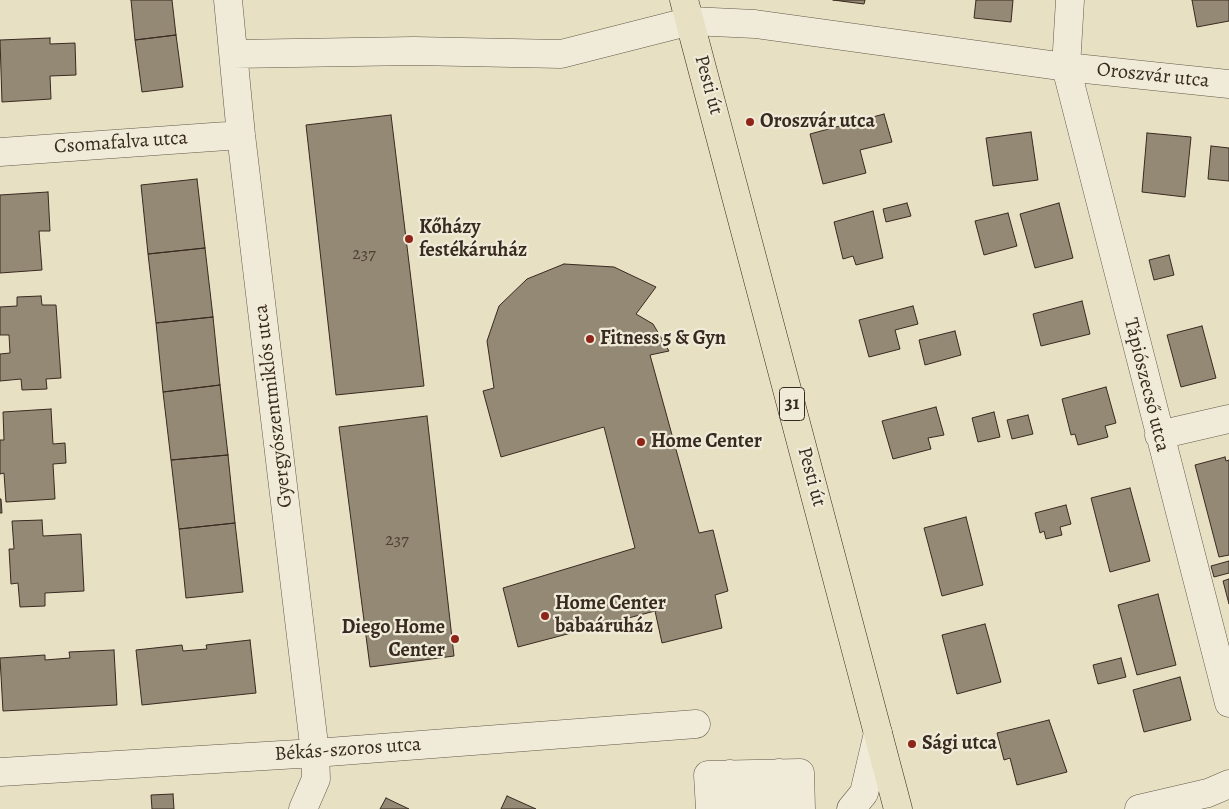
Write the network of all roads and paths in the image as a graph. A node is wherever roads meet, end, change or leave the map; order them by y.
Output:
1 (228, 0) edge
2 (1070, 0) edge
3 (688, 10) edge
4 (234, 54) junction
5 (1066, 66) junction
6 (1229, 84) edge
7 (241, 135) junction
8 (0, 152) edge
9 (1229, 419) edge
10 (1159, 435) junction
11 (1229, 703) edge
12 (696, 724) dead end
13 (878, 733) junction
14 (315, 753) junction
15 (0, 772) edge
16 (755, 774) junction
17 (1229, 784) edge
18 (303, 809) edge
19 (710, 809) edge
20 (731, 809) edge
21 (756, 809) edge
22 (780, 809) edge
23 (801, 809) edge
24 (850, 809) edge
25 (898, 809) edge
26 (1139, 809) edge

1 - 4 street, Gyergyószentmiklós utca
2 - 5 street, Tápiószecső utca
3 - 4 street, Oroszvár utca
3 - 5 street, Oroszvár utca
3 - 13 main road, Pesti út / 31
4 - 7 street, Gyergyószentmiklós utca
5 - 6 street, Oroszvár utca
5 - 10 street, Tápiószecső utca
7 - 8 street, Csomafalva utca
7 - 14 street, Gyergyószentmiklós utca
9 - 10 street
10 - 11 street, Tápiószecső utca
12 - 14 street, Békás-szoros utca
13 - 24 street
13 - 25 main road, Pesti út / 31
14 - 15 street, Békás-szoros utca
14 - 18 street, Gyergyószentmiklós utca
16 - 19 street
16 - 20 street
16 - 21 street
16 - 22 street
16 - 23 street
17 - 26 street

